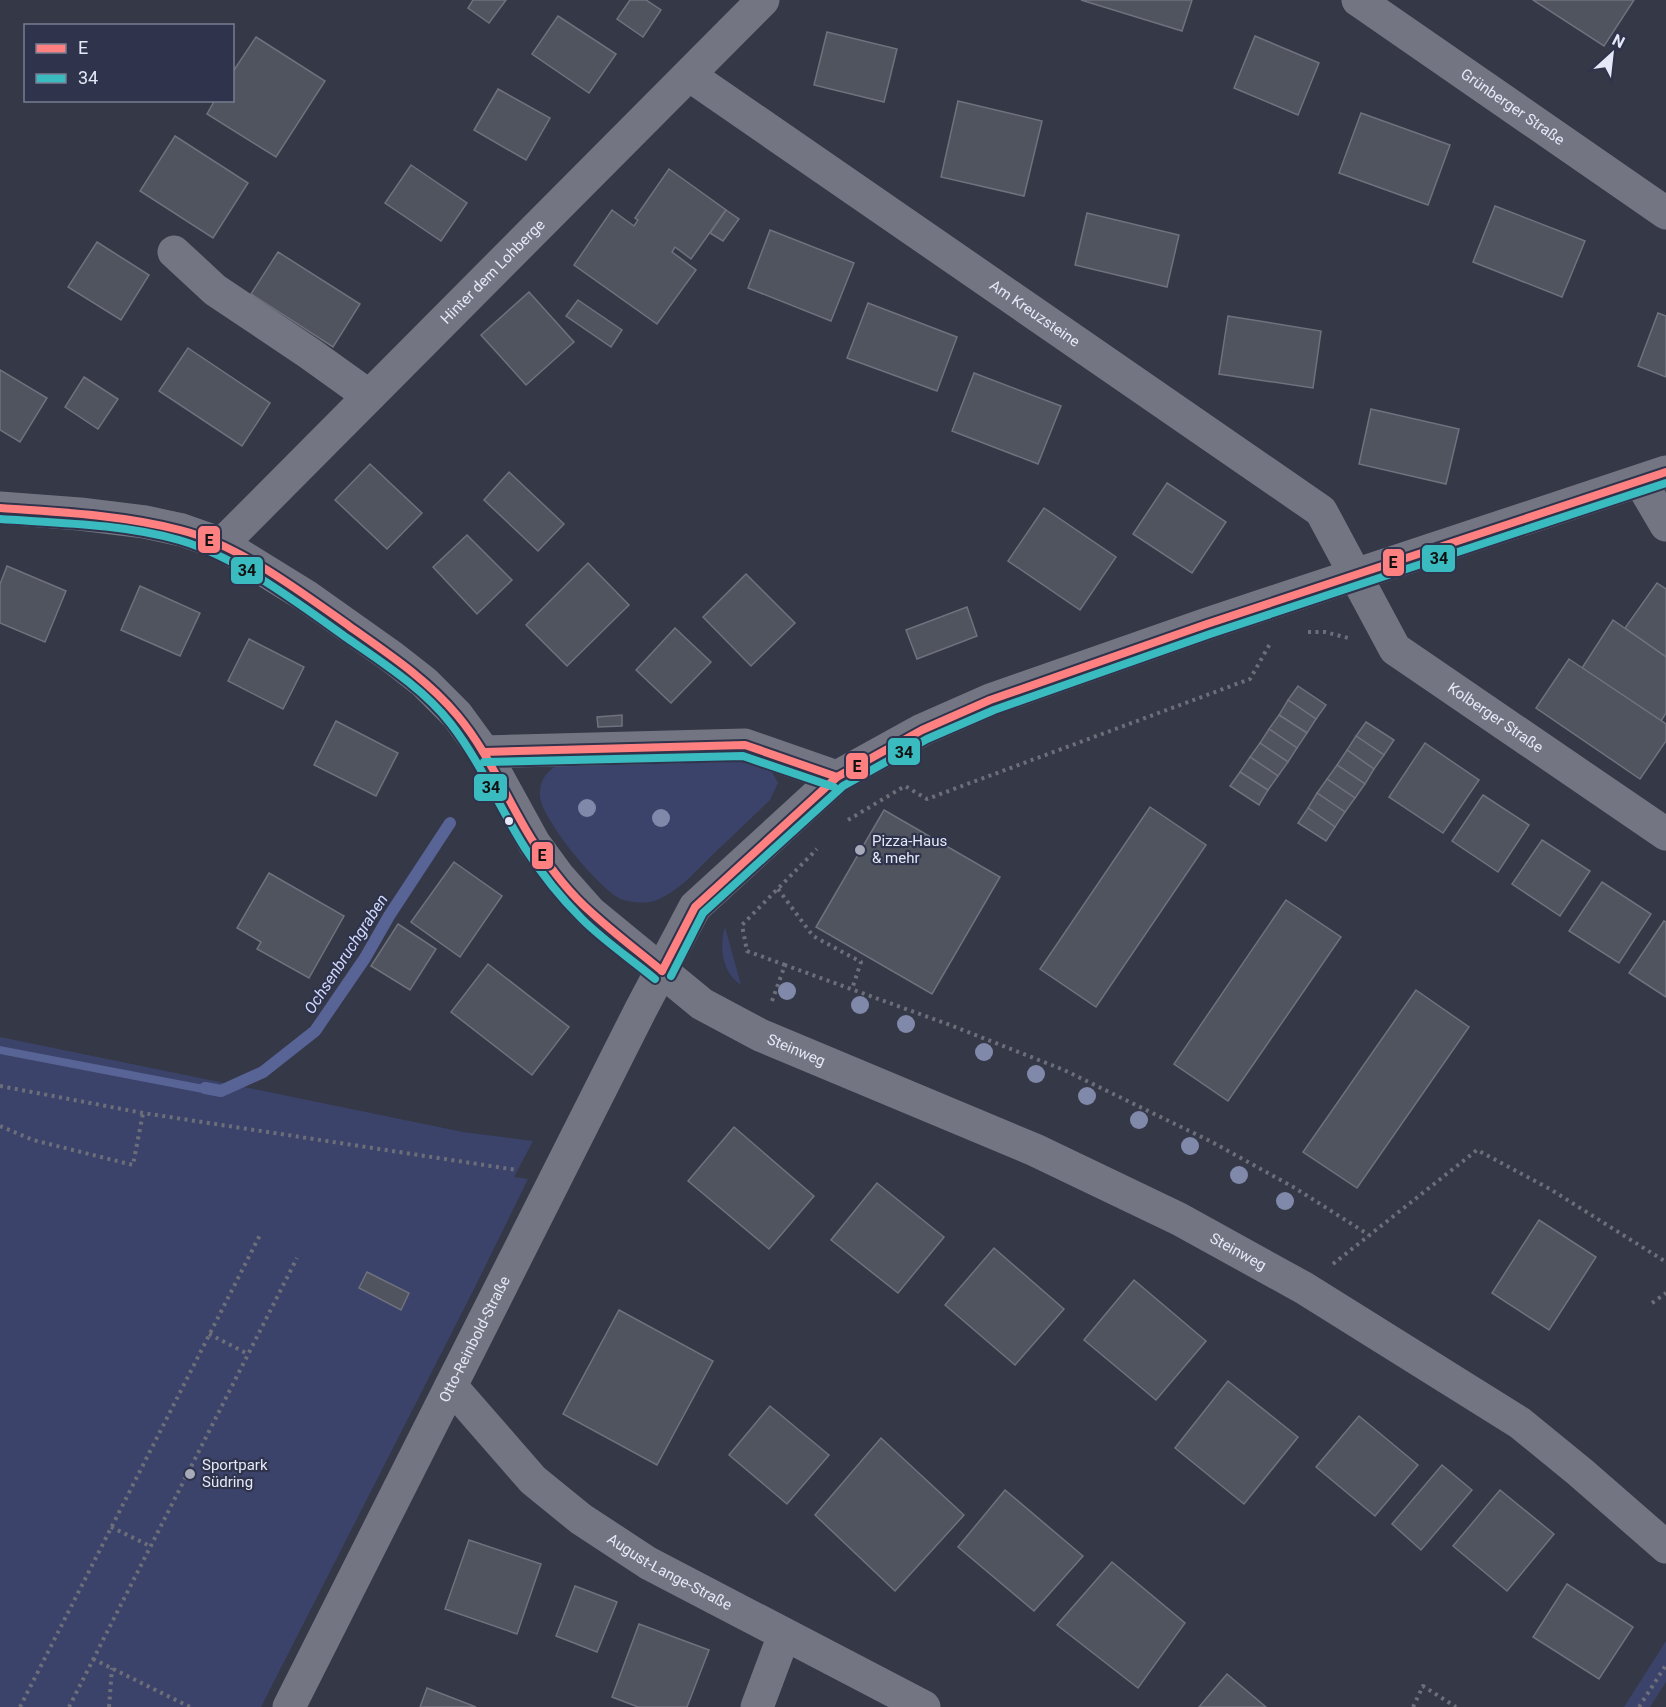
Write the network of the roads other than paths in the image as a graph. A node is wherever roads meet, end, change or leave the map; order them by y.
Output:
1 (763, 0) edge
2 (1358, 0) edge
3 (689, 75) junction
4 (1666, 213) edge
5 (174, 252) dead end
6 (369, 396) junction
7 (1653, 476) edge
8 (0, 508) edge
9 (1666, 525) edge
10 (222, 544) junction
11 (1356, 574) junction
12 (484, 752) junction
13 (837, 777) junction
14 (1666, 834) edge
15 (662, 971) junction
16 (451, 1386) junction
17 (1666, 1547) edge
18 (784, 1635) junction
19 (289, 1707) edge
20 (757, 1707) edge
21 (924, 1707) edge

1 - 3 street, Hinter dem Lohberge
2 - 4 street, Grünberger Straße
3 - 6 street, Hinter dem Lohberge
3 - 11 street, Am Kreuzsteine
5 - 6 street
6 - 10 street, Hinter dem Lohberge
7 - 9 street
7 - 11 street, Otto-Reinbold-Straße
8 - 10 street, Steinweg
10 - 12 street, Steinweg
11 - 13 street, Otto-Reinbold-Straße
11 - 14 street, Kolberger Straße
12 - 13 street
12 - 15 street, Steinweg
13 - 15 street, Otto-Reinbold-Straße
15 - 16 street, Otto-Reinbold-Straße
15 - 17 street, Steinweg
16 - 18 street, August-Lange-Straße
16 - 19 street, Otto-Reinbold-Straße
18 - 20 street
18 - 21 street, August-Lange-Straße

